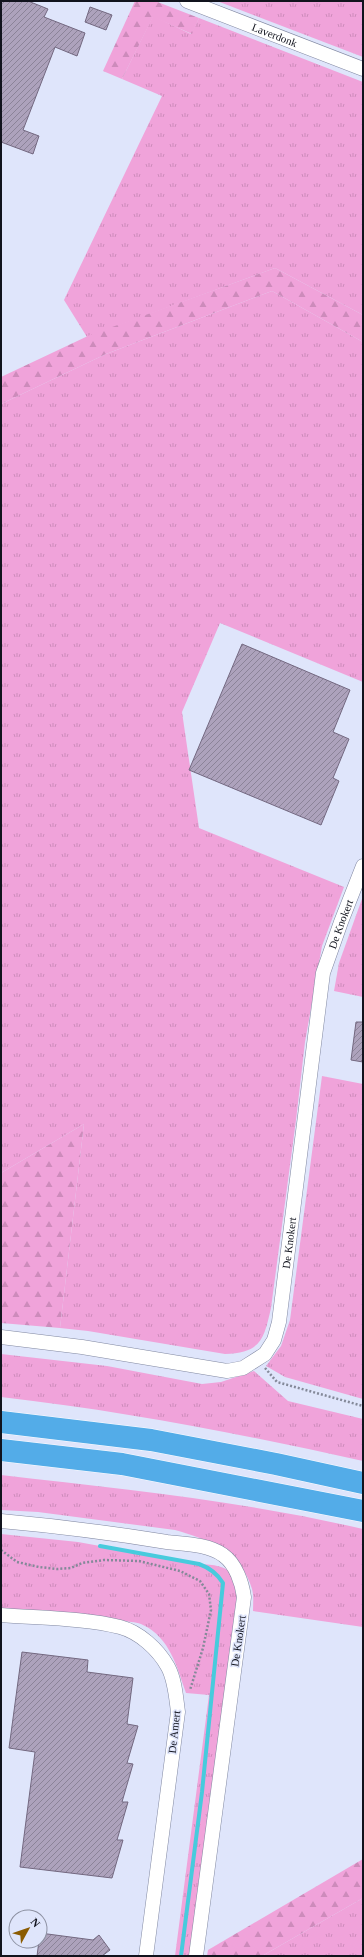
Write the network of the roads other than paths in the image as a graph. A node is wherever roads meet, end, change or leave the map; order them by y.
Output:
1 (187, 1) edge
2 (363, 69) edge
3 (363, 866) edge
4 (1, 1338) edge
5 (1, 1422) edge
6 (1, 1450) edge
7 (363, 1483) edge
8 (363, 1511) edge
9 (1, 1521) edge
10 (1, 1615) edge
11 (146, 1956) edge
12 (196, 1956) edge

1 - 2 street, Laverdonk
3 - 4 street, De Knokert
5 - 7 highway
6 - 8 highway
9 - 12 street, De Knokert
10 - 11 street, De Amert

